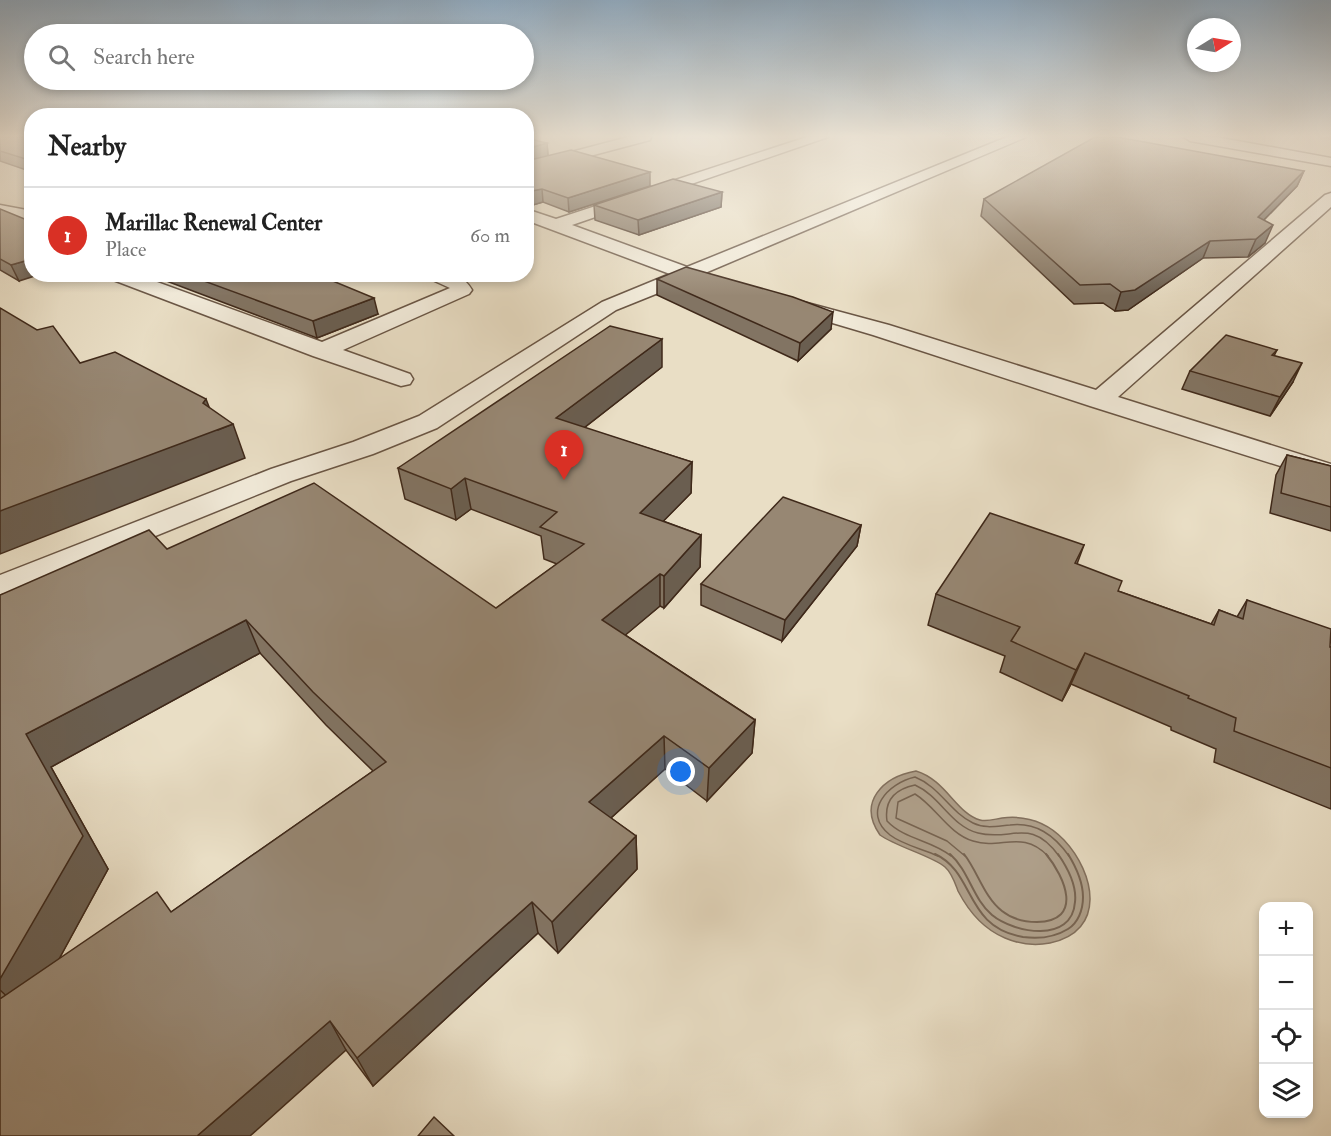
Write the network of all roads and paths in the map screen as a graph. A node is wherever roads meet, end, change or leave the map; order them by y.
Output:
1 (661, 190) edge
2 (894, 190) edge
3 (1331, 198) edge
4 (0, 210) edge
5 (24, 212) edge
6 (534, 217) edge
7 (555, 225) junction
8 (689, 276) junction
9 (136, 282) edge
10 (455, 282) edge
11 (723, 285) edge
12 (768, 298) edge
13 (321, 351) junction
14 (400, 379) dead end
15 (1100, 401) junction
16 (1331, 472) edge
17 (0, 588) edge

1 - 7 street
2 - 8 street
3 - 15 street
4 - 5 street
6 - 7 street
7 - 8 street
8 - 11 street
8 - 17 street
9 - 13 street
10 - 13 street
12 - 15 street
13 - 14 street
15 - 16 street

